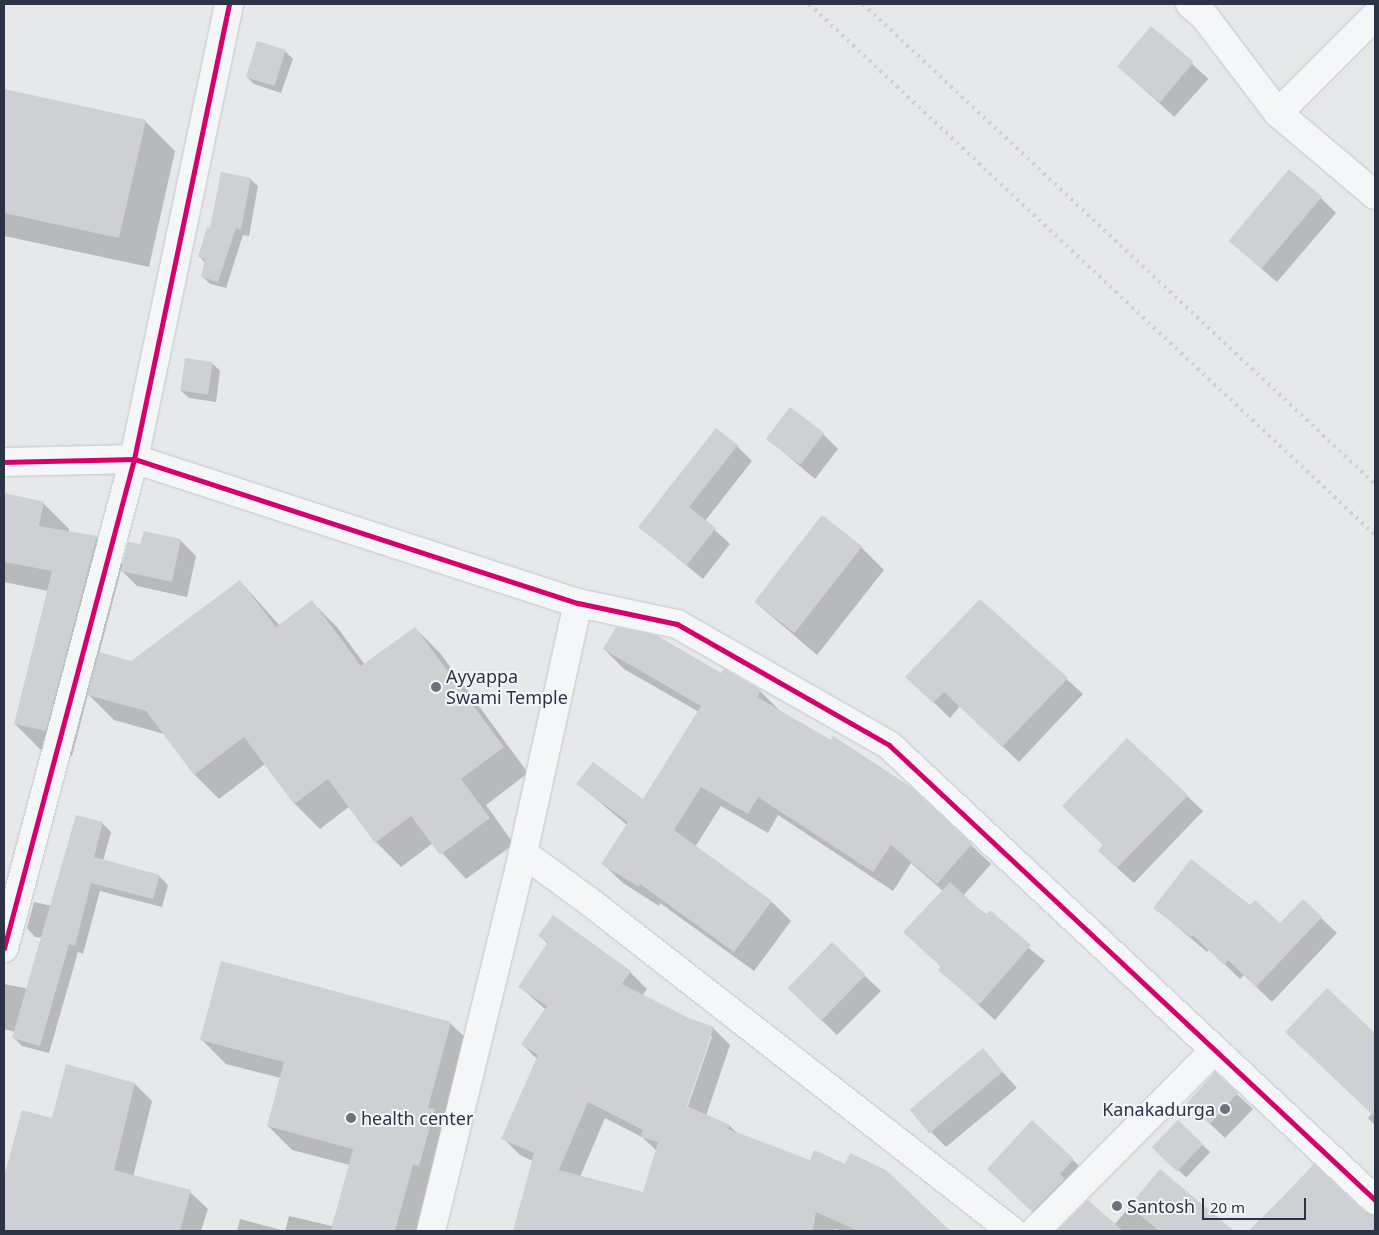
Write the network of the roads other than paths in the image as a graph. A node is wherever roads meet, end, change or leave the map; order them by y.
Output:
1 (230, 4) edge
2 (1205, 8) edge
3 (1375, 16) edge
4 (1278, 113) junction
5 (1375, 195) edge
6 (134, 459) junction
7 (4, 462) edge
8 (578, 604) junction
9 (523, 853) junction
10 (4, 948) edge
11 (1214, 1050) junction
12 (1375, 1200) edge
13 (434, 1229) edge
14 (1012, 1231) edge
15 (1035, 1231) edge

1 - 6 street
2 - 4 street
3 - 4 street
4 - 5 street
6 - 7 street
6 - 8 street
6 - 10 street
8 - 9 street
8 - 11 street
9 - 13 street
9 - 14 street
11 - 12 street
11 - 15 street

